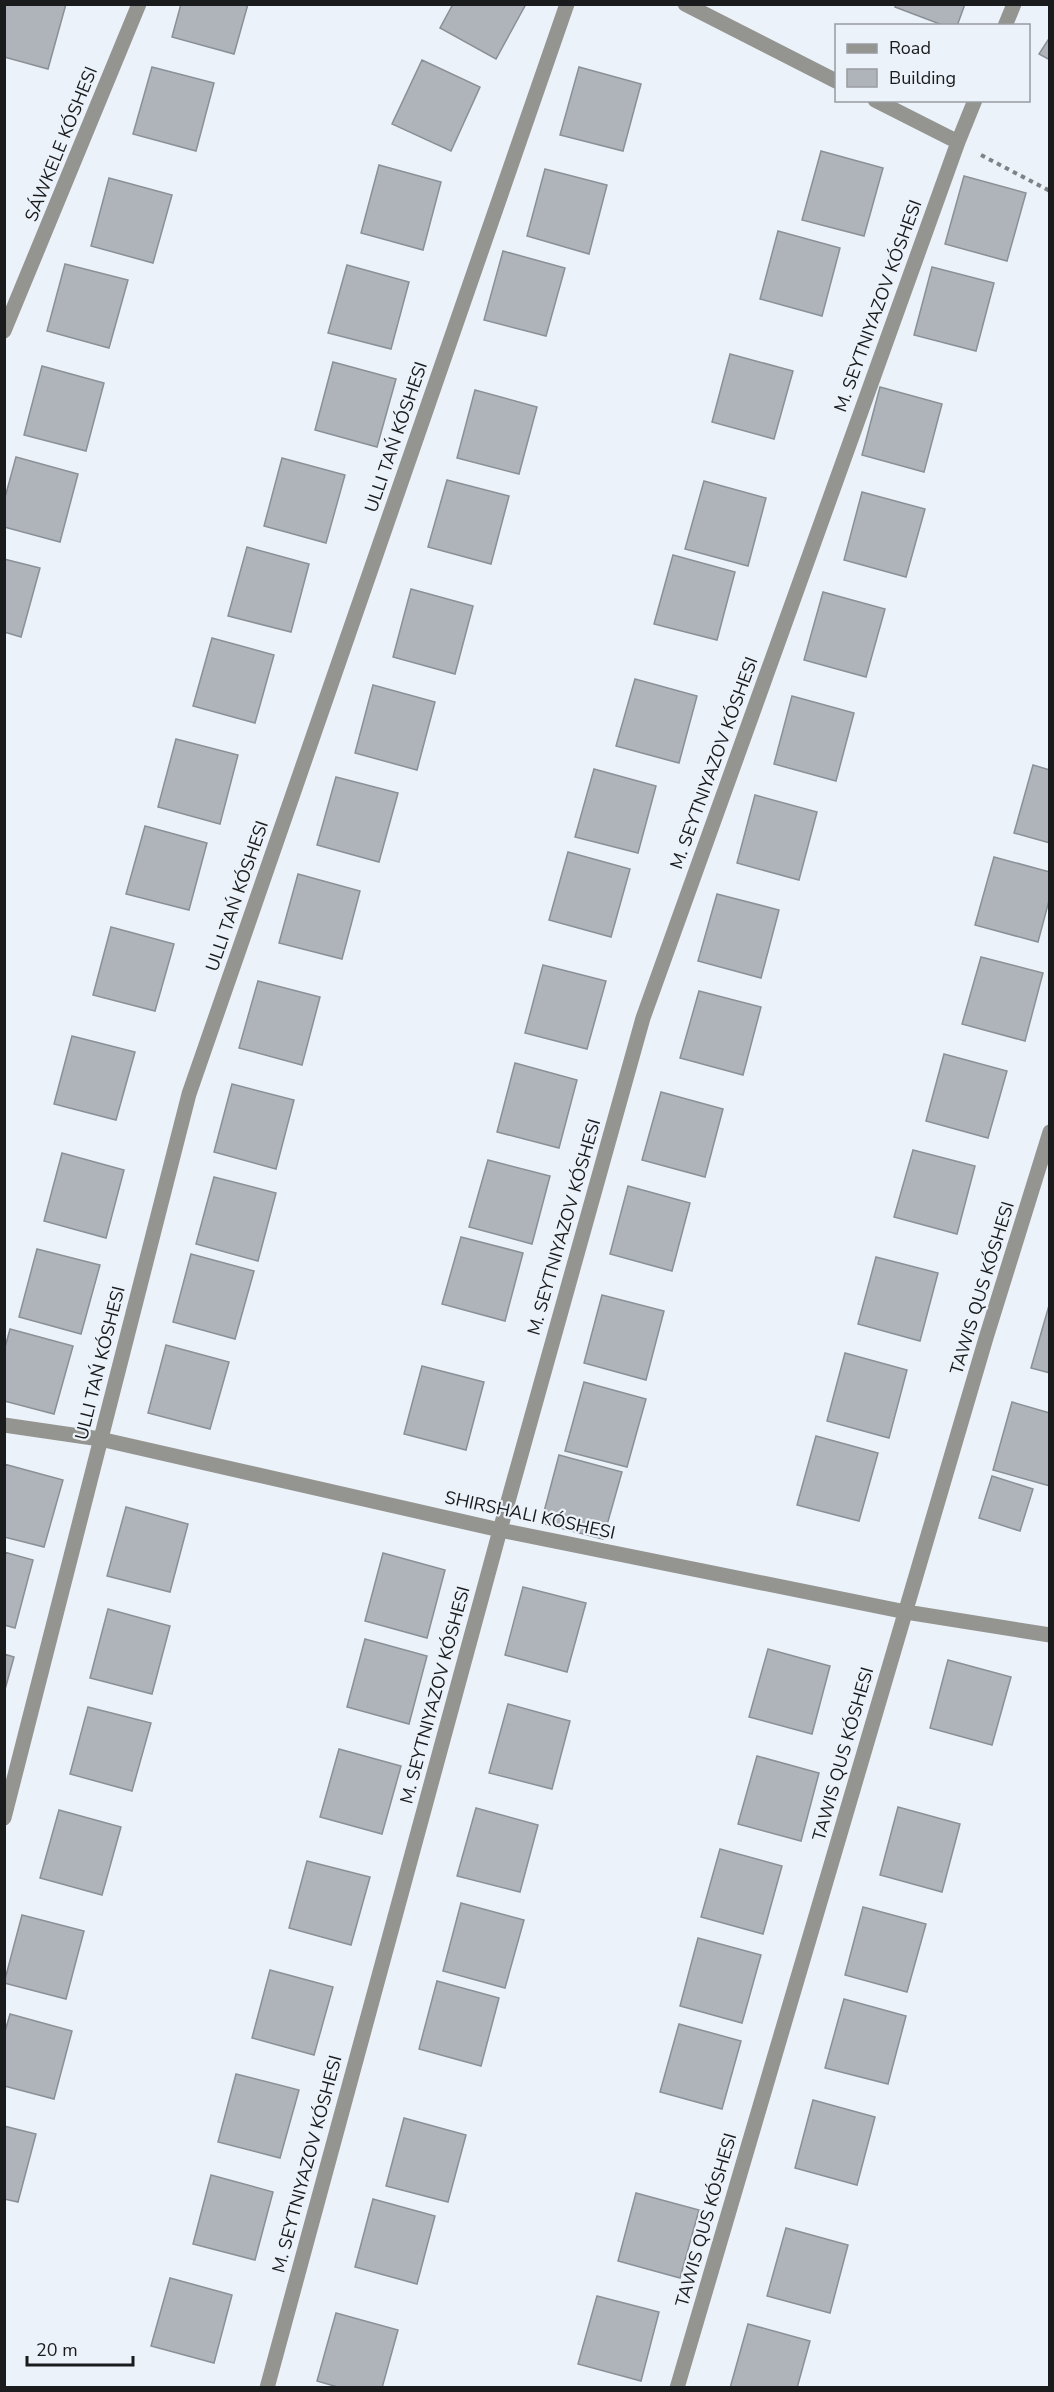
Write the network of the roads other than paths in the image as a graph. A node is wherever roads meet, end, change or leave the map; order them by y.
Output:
1 (139, 4) edge
2 (567, 4) edge
3 (686, 4) edge
4 (1014, 4) edge
5 (1006, 24) edge
6 (835, 80) edge
7 (879, 102) edge
8 (974, 102) edge
9 (958, 142) junction
10 (4, 331) edge
11 (1050, 1132) edge
12 (4, 1425) edge
13 (100, 1438) junction
14 (500, 1530) junction
15 (906, 1612) junction
16 (1050, 1635) edge
17 (4, 1818) edge
18 (267, 2388) edge
19 (677, 2388) edge

1 - 10 street, SÁWKELE KÓSHESI
2 - 13 street
3 - 6 street
4 - 5 street
7 - 9 street
8 - 9 street, M. SEYTNIYAZOV KÓSHESI
9 - 14 street, M. SEYTNIYAZOV KÓSHESI
11 - 15 street
12 - 13 street
13 - 14 street
13 - 17 street
14 - 15 street
14 - 18 street, M. SEYTNIYAZOV KÓSHESI
15 - 16 street
15 - 19 street

